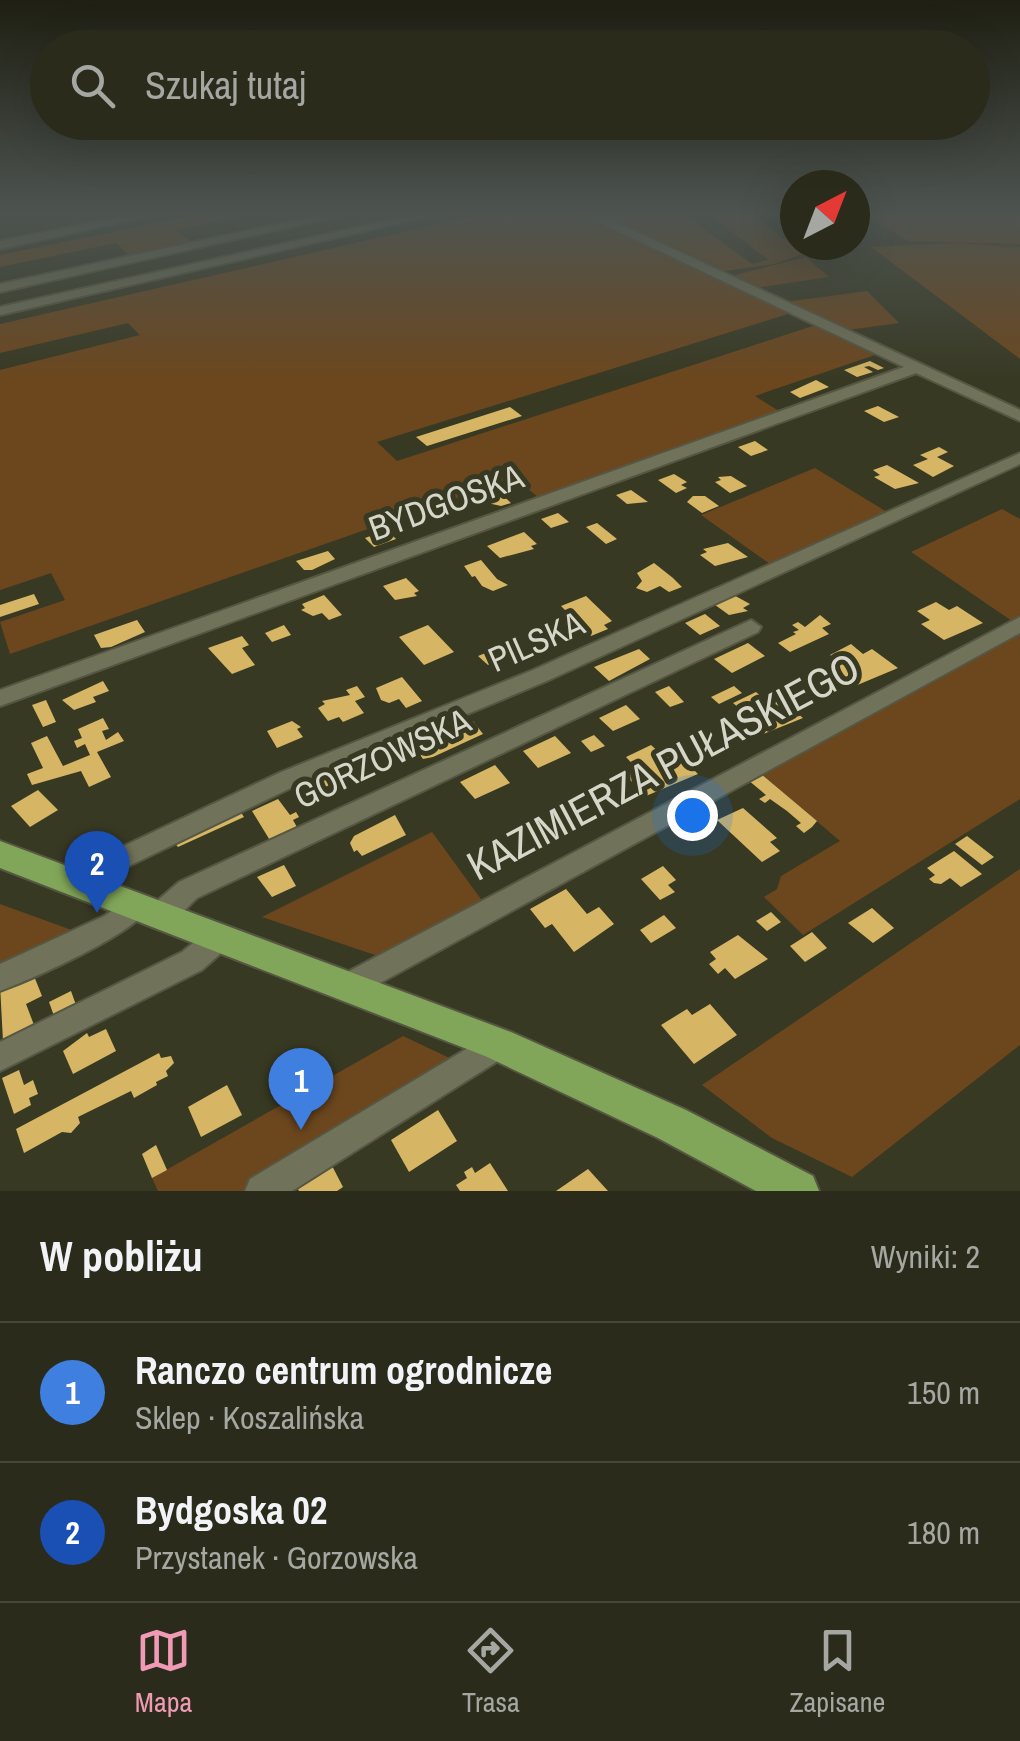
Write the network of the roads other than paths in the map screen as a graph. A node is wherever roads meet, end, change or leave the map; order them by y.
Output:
1 (86, 270) edge
2 (185, 270) edge
3 (712, 270) edge
4 (0, 288) edge
5 (0, 311) edge
6 (915, 368) junction
7 (1020, 416) edge
8 (1020, 458) edge
9 (1020, 624) edge
10 (751, 627) dead end
11 (0, 698) edge
12 (0, 854) edge
13 (82, 886) junction
14 (147, 911) junction
15 (219, 938) junction
16 (0, 978) edge
17 (348, 986) junction
18 (498, 1044) junction
19 (0, 1057) edge
20 (262, 1191) edge
21 (798, 1191) edge

1 - 4 street
2 - 5 street
3 - 6 street
6 - 7 street
6 - 11 street, BYDGOSKA
8 - 13 street, PILSKA
9 - 17 street, KAZIMIERZA PUŁASKIEGO
10 - 14 street, GORZOWSKA
12 - 13 main road
13 - 14 main road
14 - 15 main road
14 - 16 street, GORZOWSKA
15 - 17 main road
15 - 19 street
17 - 18 main road
18 - 20 street
18 - 21 main road

